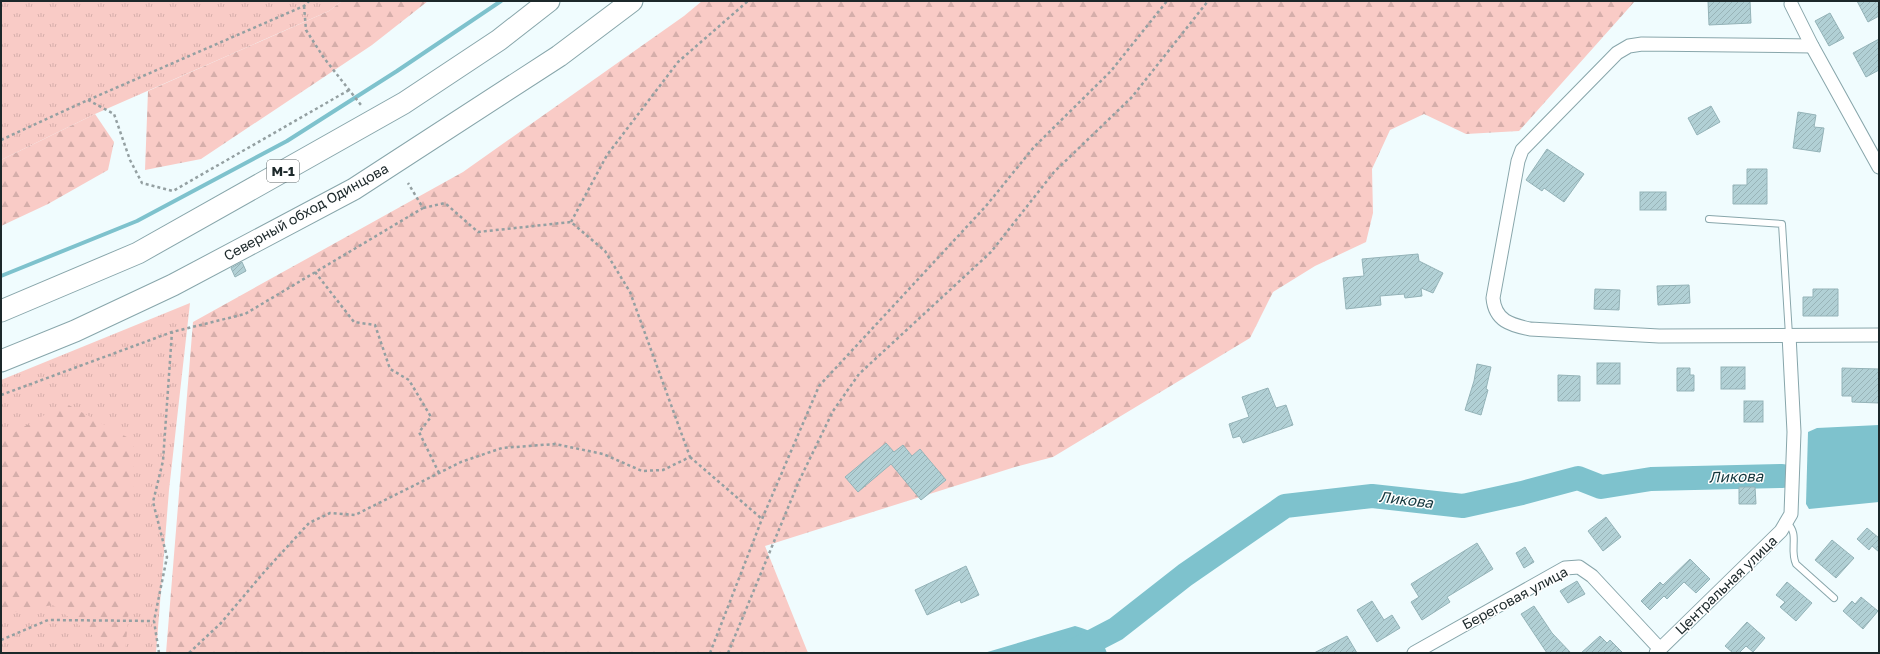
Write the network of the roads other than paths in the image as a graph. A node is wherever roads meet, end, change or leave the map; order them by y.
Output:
1 (548, 1) edge
2 (632, 1) edge
3 (1791, 4) dead end
4 (1812, 46) junction
5 (1879, 167) edge
6 (1709, 219) dead end
7 (1, 311) edge
8 (1789, 335) junction
9 (1879, 335) edge
10 (1, 361) edge
11 (1789, 518) junction
12 (1834, 598) dead end
13 (1658, 651) edge
14 (1414, 653) edge

1 - 7 highway, М-1
2 - 10 highway, Северный обход Одинцова
3 - 4 street
4 - 5 street
4 - 8 street
6 - 8 lane
8 - 9 street
8 - 11 street
11 - 12 lane
11 - 13 street, Центральная улица
13 - 14 street, Береговая улица

